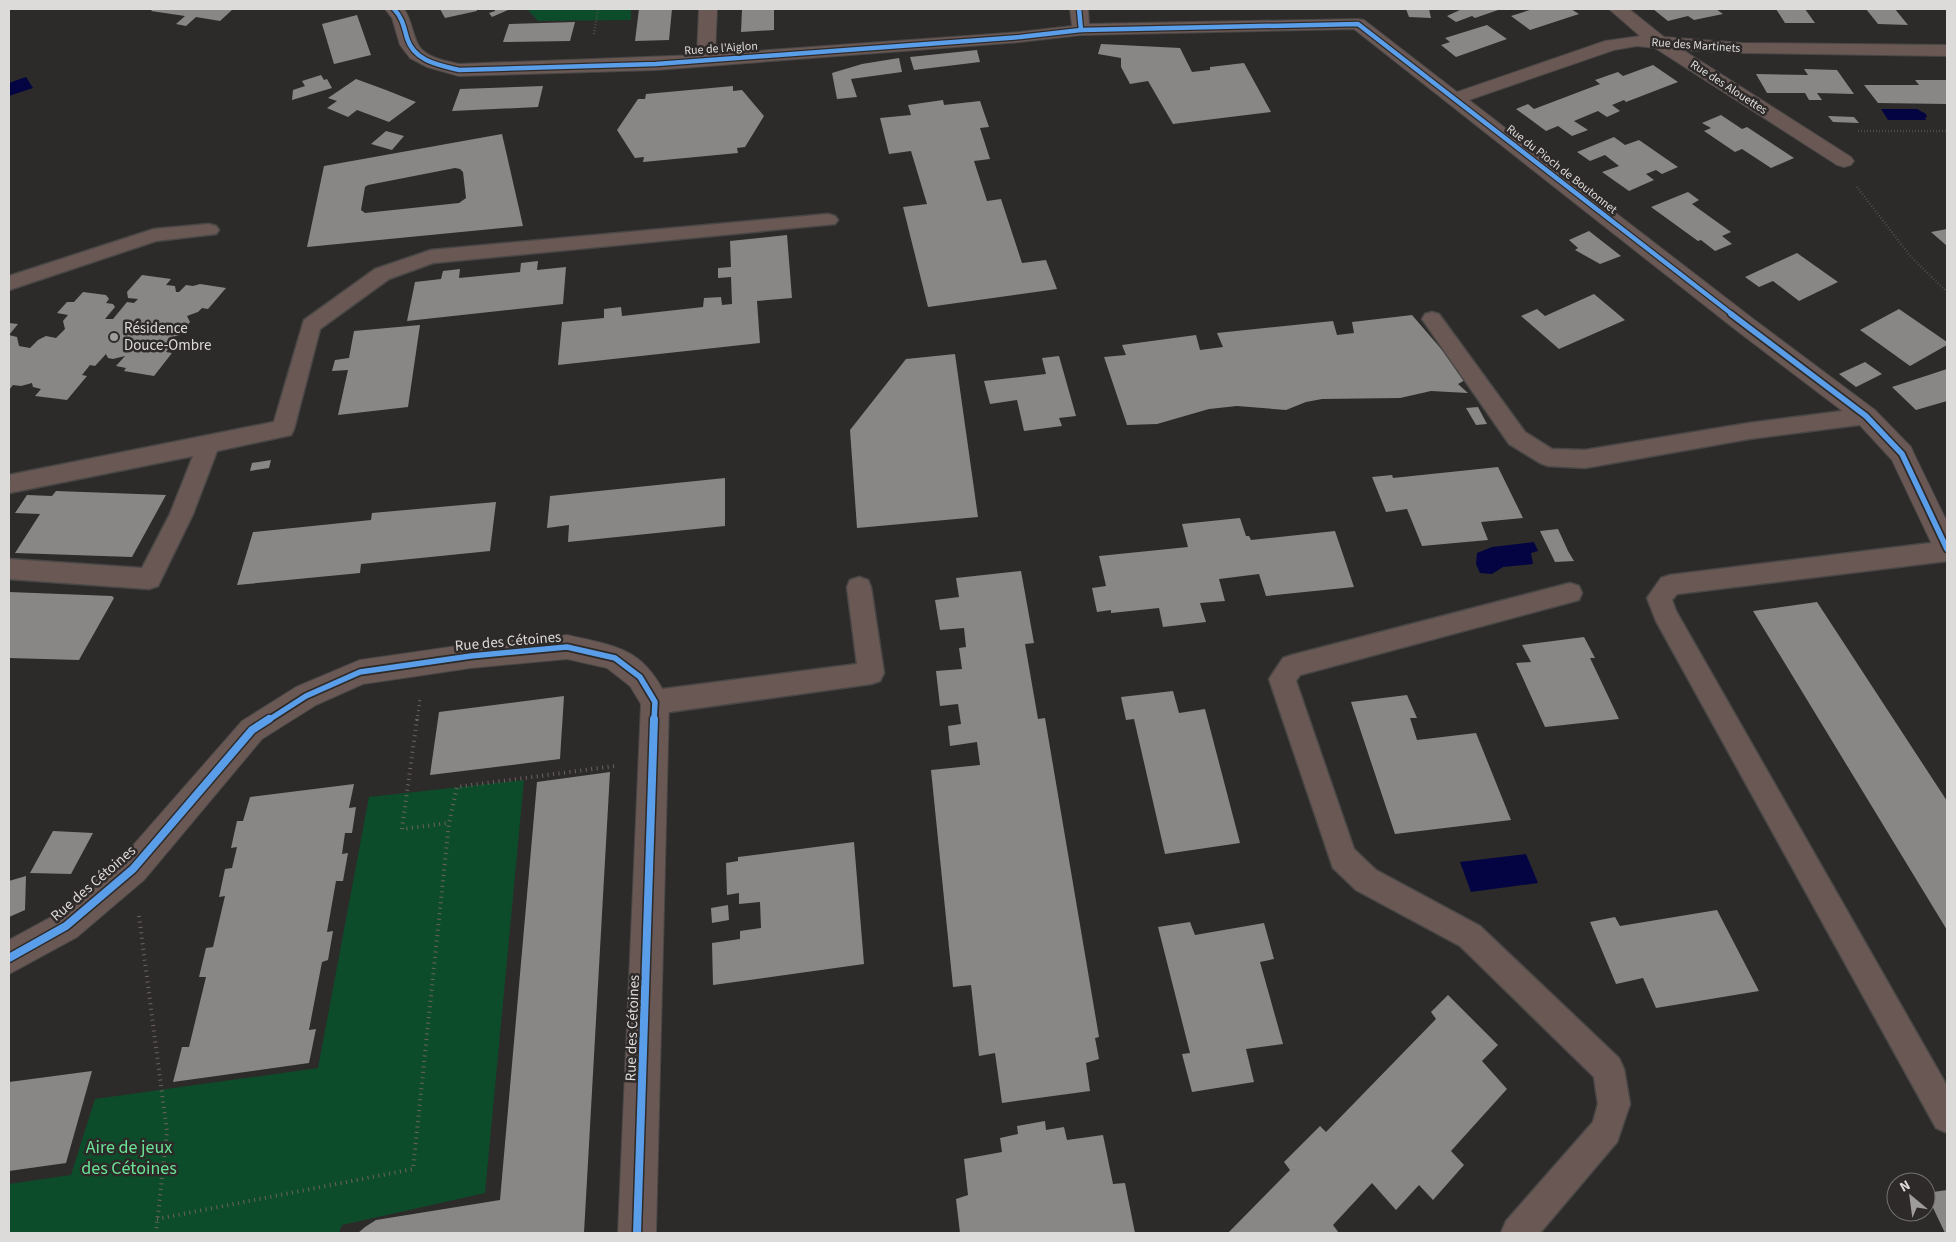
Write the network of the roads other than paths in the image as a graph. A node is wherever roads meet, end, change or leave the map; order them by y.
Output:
1 (394, 9) edge
2 (708, 9) edge
3 (1079, 9) edge
4 (1618, 9) edge
5 (1081, 30) junction
6 (1660, 43) junction
7 (1947, 50) edge
8 (706, 60) junction
9 (1454, 99) junction
10 (1844, 161) road end
11 (828, 220) dead end
12 (208, 230) dead end
13 (9, 283) edge
14 (1432, 319) dead end
15 (1866, 416) junction
16 (207, 445) junction
17 (9, 484) edge
18 (1947, 550) edge
19 (9, 569) edge
20 (859, 587) dead end
21 (1570, 592) dead end
22 (655, 702) junction
23 (9, 958) edge
24 (1947, 1117) edge
25 (638, 1233) edge
26 (1518, 1233) edge

1 - 8 street, Rue de l'Aiglon
2 - 8 street
3 - 5 street
4 - 6 street, Rue des Alouettes
5 - 8 street, Rue de l'Aiglon
5 - 9 street, Rue du Pioch de Boutonnet
6 - 7 street, Rue des Martinets
6 - 9 street, Rue des Martinets
6 - 10 street, Rue des Alouettes
9 - 15 street, Rue du Pioch de Boutonnet
11 - 16 lane
12 - 13 lane
14 - 15 lane
15 - 18 street, Rue du Pioch de Boutonnet
16 - 17 lane
16 - 19 lane
18 - 24 lane
20 - 22 lane
21 - 26 lane
22 - 23 street, Rue des Cétoines
22 - 25 street, Rue des Cétoines

